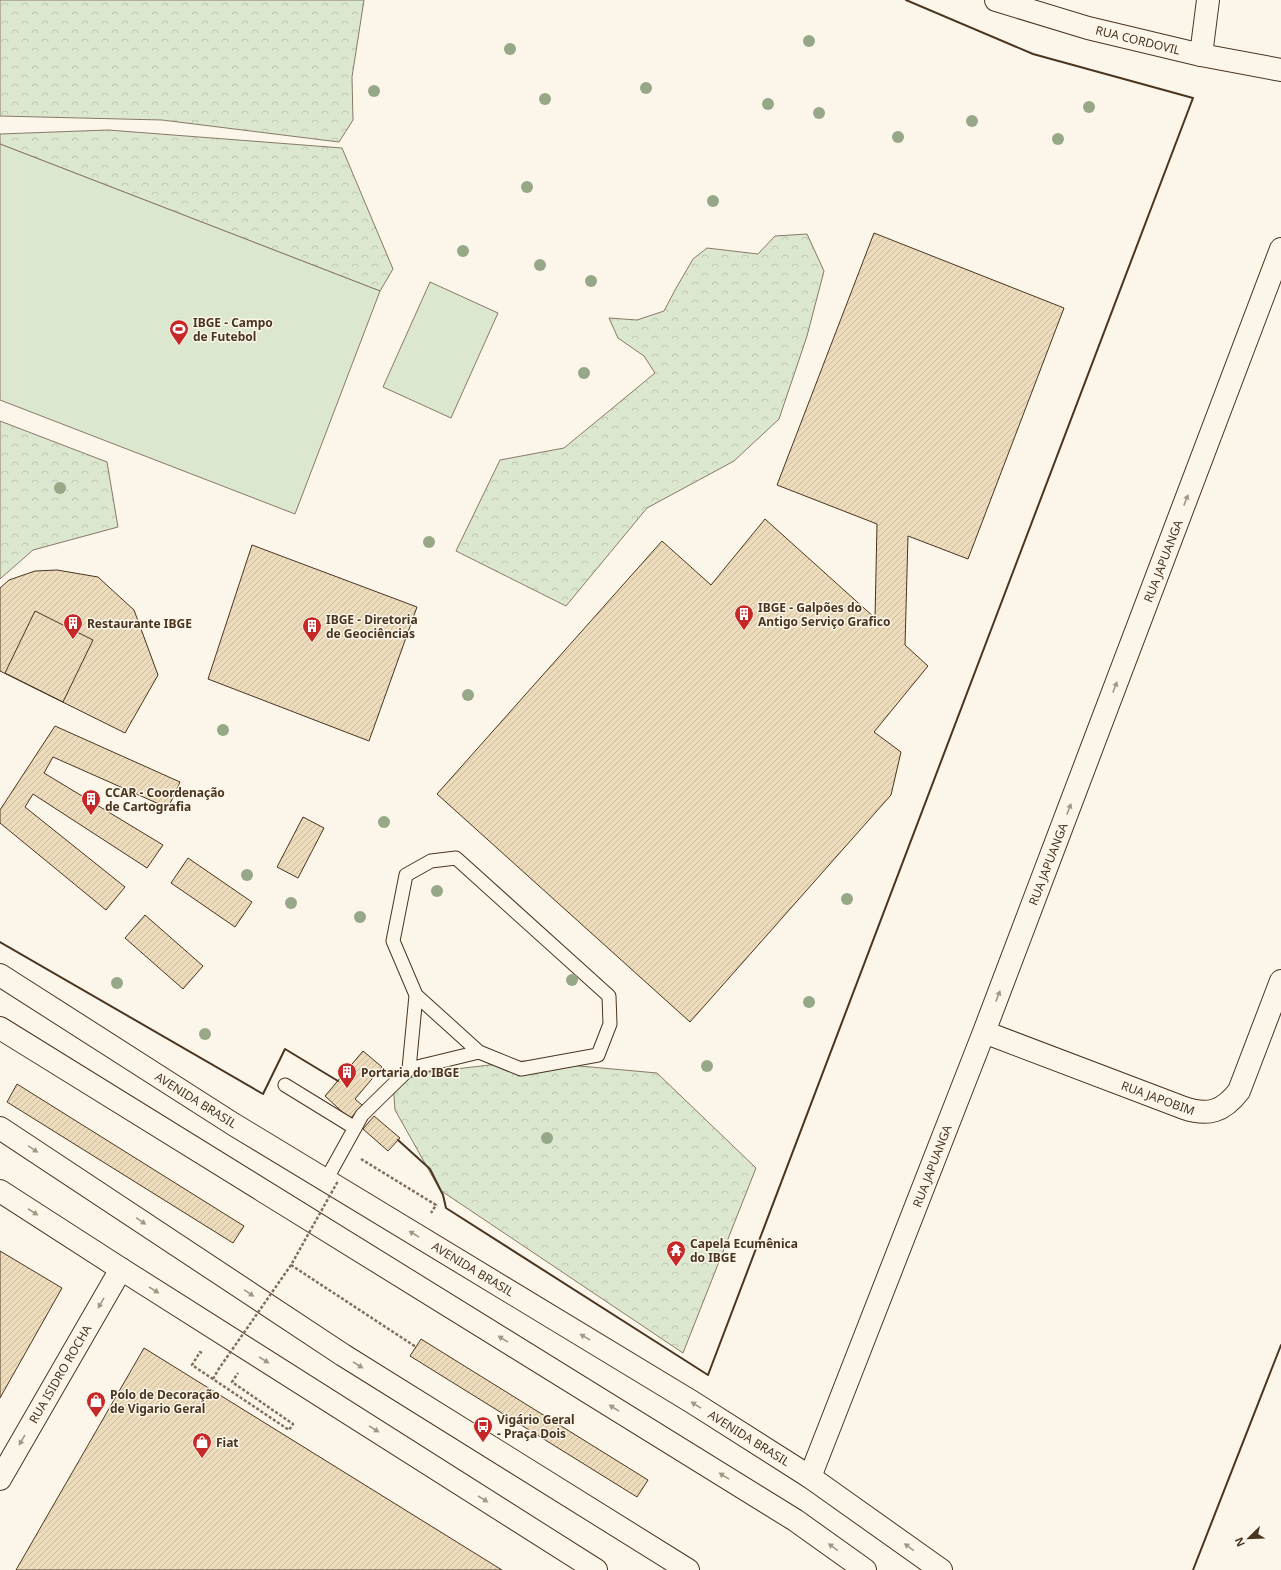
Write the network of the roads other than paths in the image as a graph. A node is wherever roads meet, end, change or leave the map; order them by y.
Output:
1 (996, 0) edge
2 (1208, 0) edge
3 (1200, 55) junction
4 (1281, 70) edge
5 (1281, 249) edge
6 (0, 975) edge
7 (1281, 981) edge
8 (416, 995) junction
9 (0, 1028) edge
10 (984, 1032) junction
11 (479, 1052) junction
12 (409, 1069) junction
13 (285, 1084) dead end
14 (0, 1128) edge
15 (355, 1128) junction
16 (332, 1180) junction
17 (0, 1191) edge
18 (121, 1269) junction
19 (810, 1477) junction
20 (0, 1479) edge
21 (596, 1570) edge
22 (688, 1570) edge
23 (865, 1570) edge
24 (941, 1570) edge

1 - 3 main road, RUA CORDOVIL
2 - 3 main road
3 - 4 main road, RUA CORDOVIL
10 -> 5 main road, RUA JAPUANGA
6 - 16 main road, AVENIDA BRASIL
7 - 10 main road, RUA JAPOBIM
8 - 11 lane
8 - 11 lane
8 - 12 lane
23 -> 9 main road
10 - 19 main road, RUA JAPUANGA
11 - 12 lane
12 - 15 lane
13 - 15 lane
14 -> 22 main road
15 - 16 lane
19 -> 16 main road, AVENIDA BRASIL
17 -> 18 main road
18 -> 20 main road, RUA ISIDRO ROCHA
18 -> 21 main road
24 -> 19 main road, AVENIDA BRASIL

